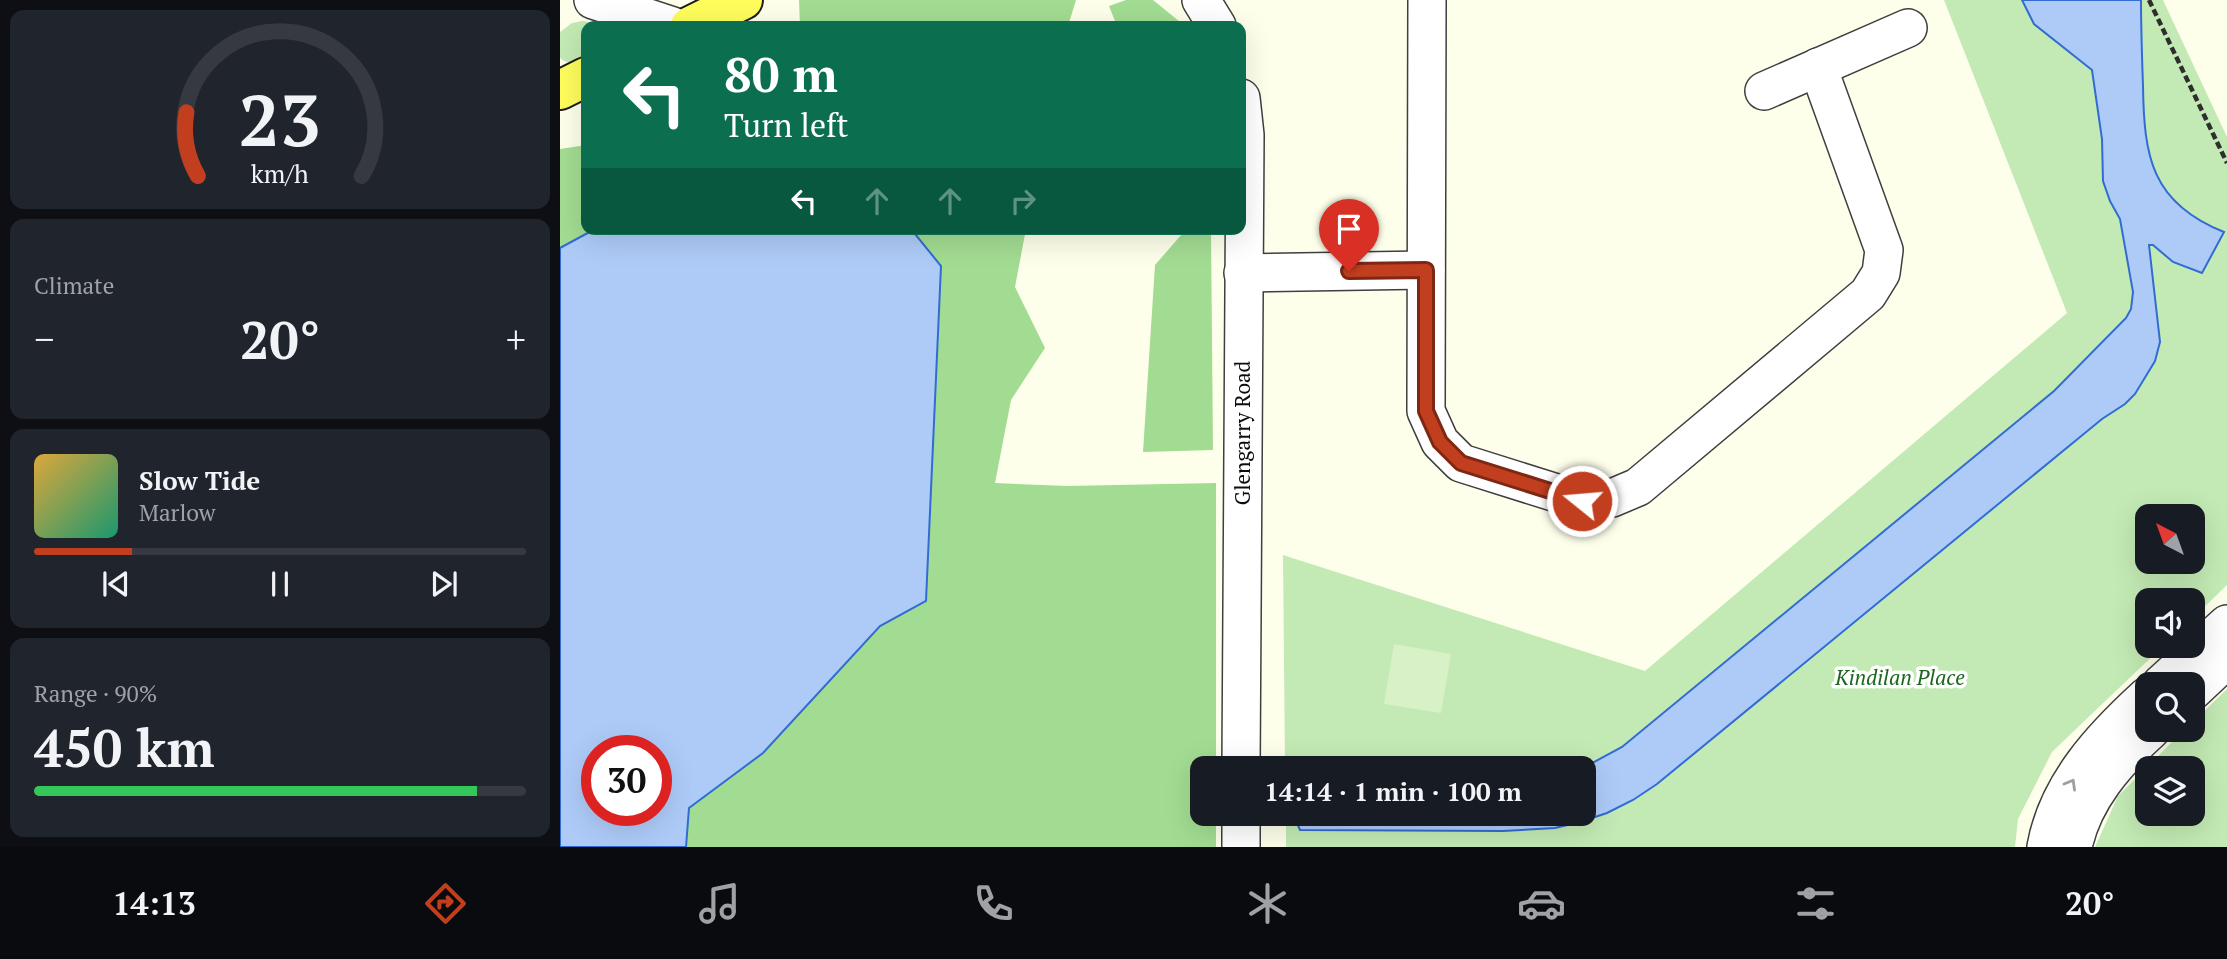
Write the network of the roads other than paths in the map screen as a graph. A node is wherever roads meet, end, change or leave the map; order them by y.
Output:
1 (593, 0) edge
2 (743, 0) edge
3 (1201, 0) edge
4 (1427, 0) edge
5 (658, 21) edge
6 (700, 21) edge
7 (1214, 21) edge
8 (1908, 28) dead end
9 (1818, 67) junction
10 (581, 80) edge
11 (560, 90) edge
12 (1764, 91) dead end
13 (1244, 235) edge
14 (1426, 270) junction
15 (1243, 272) junction
16 (2227, 624) edge
17 (2227, 659) edge
18 (2174, 672) edge
19 (2205, 680) edge
20 (2135, 708) edge
21 (2138, 742) edge
22 (1241, 756) edge
23 (1241, 826) edge
24 (1241, 847) edge
25 (2046, 847) edge
26 (2073, 847) edge

1 - 5 street
2 - 6 main road
3 - 7 street
4 - 14 street
8 - 9 street
9 - 12 street
9 - 14 street
10 - 11 main road
13 - 15 street, Glengarry Road
14 - 15 street
15 - 22 street, Glengarry Road
16 - 18 street
17 - 19 street
25 -> 20 street
21 - 26 street
23 - 24 street

